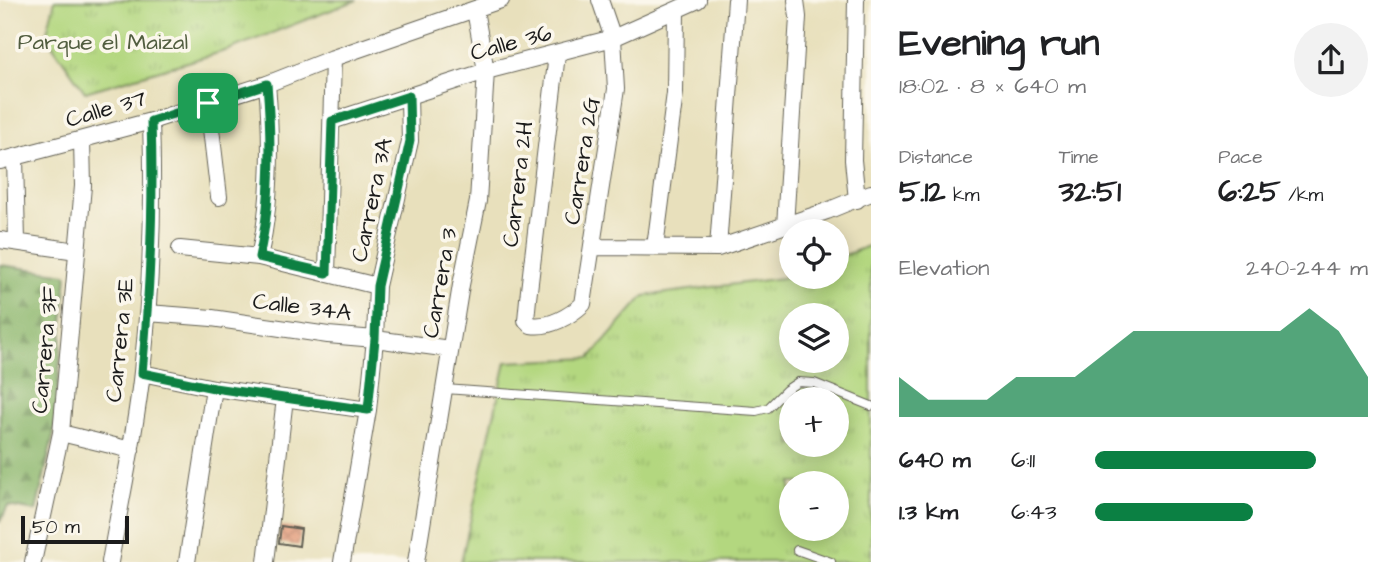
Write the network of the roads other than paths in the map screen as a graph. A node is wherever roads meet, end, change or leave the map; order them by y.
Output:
1 (501, 0) edge
2 (600, 0) edge
3 (698, 0) edge
4 (736, 0) edge
5 (796, 0) edge
6 (856, 0) edge
7 (475, 10) junction
8 (676, 10) junction
9 (613, 38) junction
10 (557, 54) junction
11 (333, 58) junction
12 (486, 71) junction
13 (267, 84) junction
14 (409, 96) junction
15 (208, 103) junction
16 (151, 121) junction
17 (332, 121) junction
18 (82, 140) junction
19 (7, 159) edge
20 (219, 197) dead end
21 (864, 197) edge
22 (785, 219) edge
23 (804, 219) edge
24 (779, 228) edge
25 (0, 240) edge
26 (17, 242) junction
27 (592, 247) junction
28 (655, 247) junction
29 (718, 248) junction
30 (180, 249) dead end
31 (77, 251) junction
32 (259, 257) junction
33 (327, 273) junction
34 (377, 286) junction
35 (148, 313) junction
36 (562, 319) joint
37 (375, 339) junction
38 (450, 349) junction
39 (142, 373) junction
40 (214, 388) junction
41 (445, 389) junction
42 (285, 398) junction
43 (871, 405) edge
44 (368, 410) junction
45 (61, 433) junction
46 (131, 450) junction
47 (797, 550) dead end
48 (33, 562) edge
49 (110, 562) edge
50 (187, 562) edge
51 (266, 562) edge
52 (342, 562) edge
53 (416, 562) edge
54 (831, 562) edge

1 - 7 street, Calle 37
2 - 9 street, Carrera 2G
3 - 8 street, Calle 36
4 - 29 street
5 - 22 street
6 - 21 street
7 - 11 street, Calle 37
7 - 12 street, Carrera 3
8 - 9 street, Calle 36
8 - 28 street
9 - 10 street, Calle 36
9 - 27 street, Carrera 2G
10 - 12 street, Calle 36
10 - 36 street, Carrera 2H
11 - 13 street, Calle 37
11 - 17 street
12 - 14 street, Calle 36
12 - 38 street, Carrera 3
13 - 15 street, Calle 37
13 - 32 street
14 - 17 street, Calle 36
14 - 34 street, Carrera 3A
15 - 16 street, Calle 37
15 - 20 street
16 - 18 street, Calle 37
16 - 35 street, Carrera 3E
17 - 33 street
18 - 19 street, Calle 37
18 - 31 street, Carrera 3F
19 - 26 street
21 - 23 street
24 - 29 street
25 - 26 street
26 - 31 street
27 - 28 street
27 - 36 street, Carrera 2G
28 - 29 street
30 - 32 street
31 - 45 street, Carrera 3F
32 - 33 street
33 - 34 street
34 - 37 street, Carrera 3A
35 - 37 street, Calle 34A
35 - 39 street, Carrera 3E
37 - 38 street, Calle 34A
37 - 44 street, Carrera 3A
38 - 41 street, Carrera 3
39 - 40 street
39 - 46 street, Carrera 3E
40 - 42 street
40 - 50 street
41 - 43 lane
41 - 53 street, Carrera 3
42 - 44 street
42 - 51 street
44 - 52 street, Carrera 3A
45 - 46 street
45 - 48 street, Carrera 3F
46 - 49 street, Carrera 3E
47 - 54 lane

